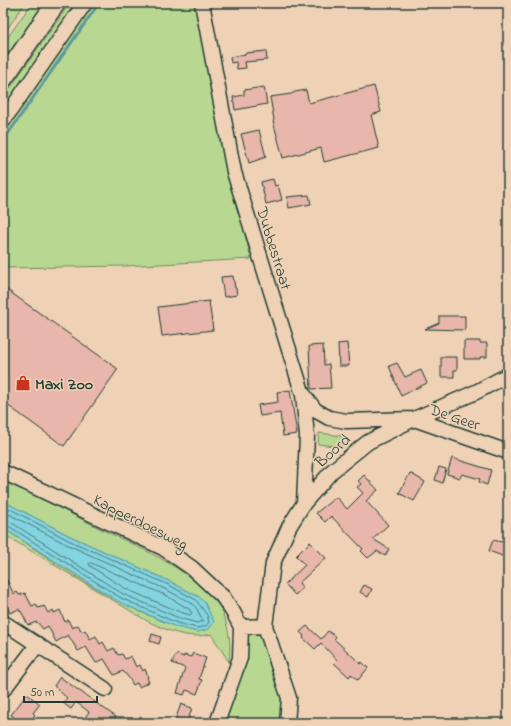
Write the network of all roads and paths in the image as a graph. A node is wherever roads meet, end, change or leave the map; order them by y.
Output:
1 (56, 3) edge
2 (84, 3) edge
3 (202, 3) edge
4 (3, 79) edge
5 (3, 121) edge
6 (508, 375) edge
7 (303, 395) junction
8 (414, 419) junction
9 (508, 452) edge
10 (3, 472) edge
11 (304, 503) junction
12 (3, 622) edge
13 (266, 626) junction
14 (241, 627) junction
15 (38, 644) junction
16 (105, 689) dead end
17 (3, 690) edge
18 (217, 723) edge
19 (287, 723) edge

1 - 4 main road
2 - 5 street
3 - 7 street, Dubbestraat
6 - 8 street, Boord
7 - 8 street
7 - 11 street, Dubbestraat
8 - 9 street, De Geer
8 - 11 street, Boord
10 - 14 street, Kapperdoesweg
11 - 13 street, Boord
12 - 15 street
13 - 14 street
13 - 19 street
14 - 18 street
15 - 16 street
15 - 17 street

